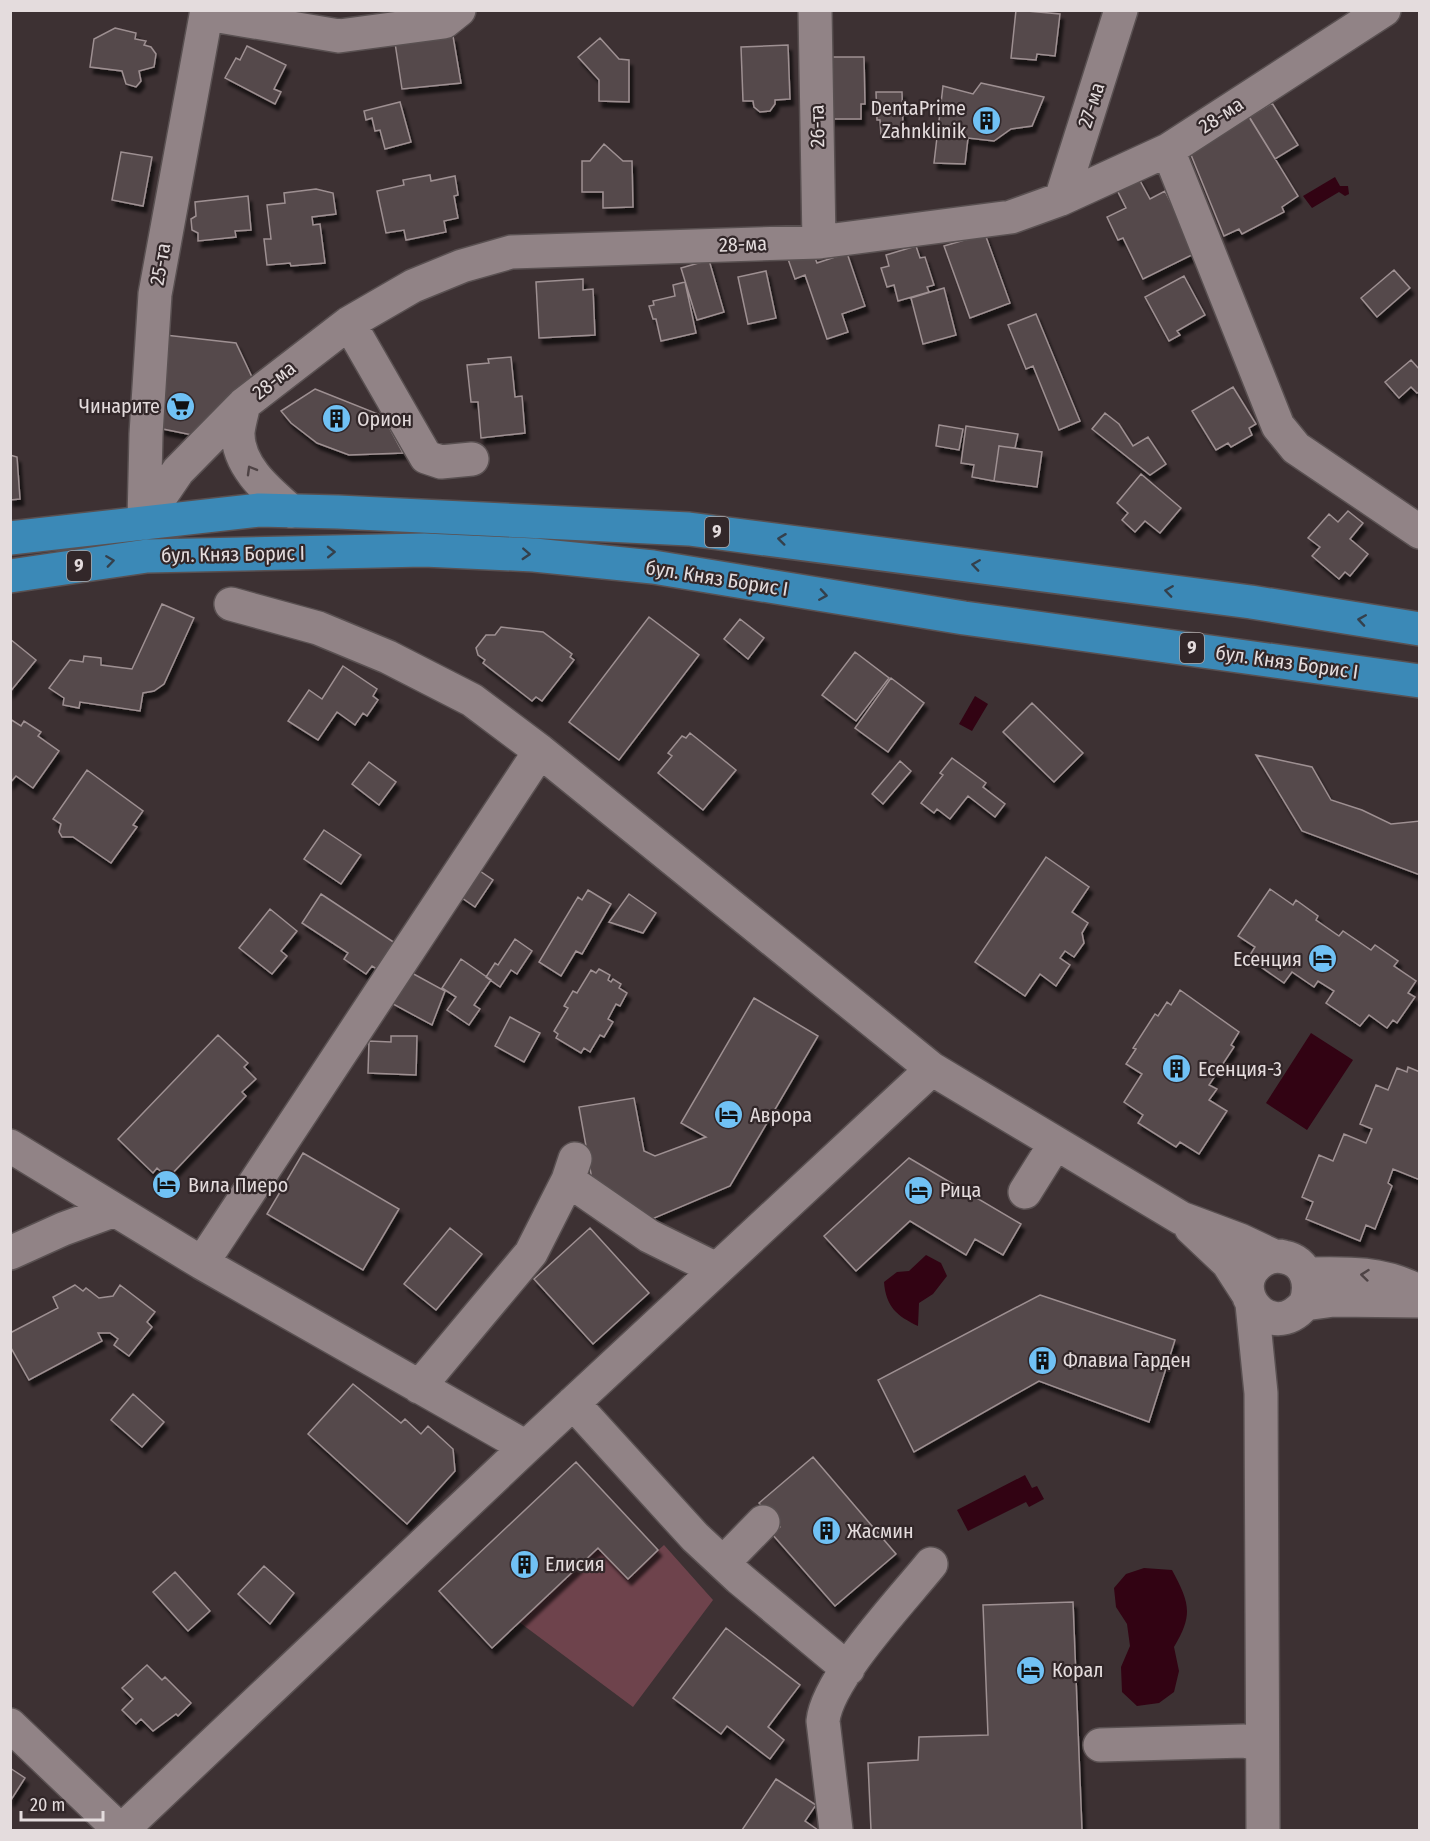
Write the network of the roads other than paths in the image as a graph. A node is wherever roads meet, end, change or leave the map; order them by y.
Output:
1 (459, 10) edge
2 (815, 10) edge
3 (1121, 10) edge
4 (1384, 10) edge
5 (207, 12) edge
6 (1168, 150) junction
7 (1061, 199) junction
8 (819, 242) junction
9 (349, 322) junction
10 (244, 404) junction
11 (472, 459) dead end
12 (291, 511) junction
13 (144, 521) junction
14 (1419, 532) edge
15 (10, 538) edge
16 (10, 576) edge
17 (231, 604) dead end
18 (964, 618) junction
19 (1419, 629) edge
20 (1419, 681) edge
21 (1419, 704) edge
22 (540, 751) junction
23 (932, 1069) junction
24 (1055, 1144) junction
25 (10, 1146) edge
26 (1025, 1192) dead end
27 (115, 1210) junction
28 (1181, 1218) junction
29 (10, 1253) edge
30 (1274, 1256) junction
31 (202, 1263) junction
32 (716, 1269) junction
33 (1419, 1292) edge
34 (1300, 1298) junction
35 (1250, 1299) junction
36 (1419, 1301) edge
37 (419, 1387) junction
38 (1261, 1393) junction
39 (573, 1403) junction
40 (526, 1447) junction
41 (763, 1522) dead end
42 (723, 1563) junction
43 (931, 1564) dead end
44 (848, 1669) junction
45 (10, 1725) edge
46 (1100, 1745) dead end
47 (1261, 1745) junction
48 (130, 1828) edge
49 (836, 1830) edge
50 (1263, 1830) edge

1 - 5 street
2 - 8 street, 26-та
3 - 7 street, 27-ма
4 - 6 street, 28-ма
5 - 13 street, 25-та
6 - 7 street, 28-ма
6 - 14 street
7 - 8 street, 28-ма
8 - 9 street, 28-ма
9 - 10 street, 28-ма
9 - 11 street
12 -> 10 street
10 - 13 street, 28-ма
12 - 13 highway, бул. Княз Борис I / 9
19 -> 12 highway, бул. Княз Борис I / 9
13 - 15 highway, бул. Княз Борис I / 9
16 -> 18 highway, бул. Княз Борис I / 9
17 - 22 street
18 - 20 highway, бул. Княз Борис I / 9
18 - 21 highway
22 - 23 street
22 - 31 street
23 - 24 street
23 - 32 street
24 - 26 street
24 - 28 street
25 - 27 street
27 - 29 street
27 - 31 street
28 - 30 street
28 - 35 street
30 - 34 street
30 - 35 street
31 - 37 street
32 - 37 street
32 - 39 street
33 -> 34 street
34 - 35 street
34 - 36 street
34 - 38 street
35 - 38 street
37 - 40 street
38 - 47 street
39 - 40 street
39 - 42 street
40 - 48 street
41 - 42 street
42 - 44 street
43 - 44 street
44 - 49 street
45 - 48 street
46 - 47 street
47 - 50 street

